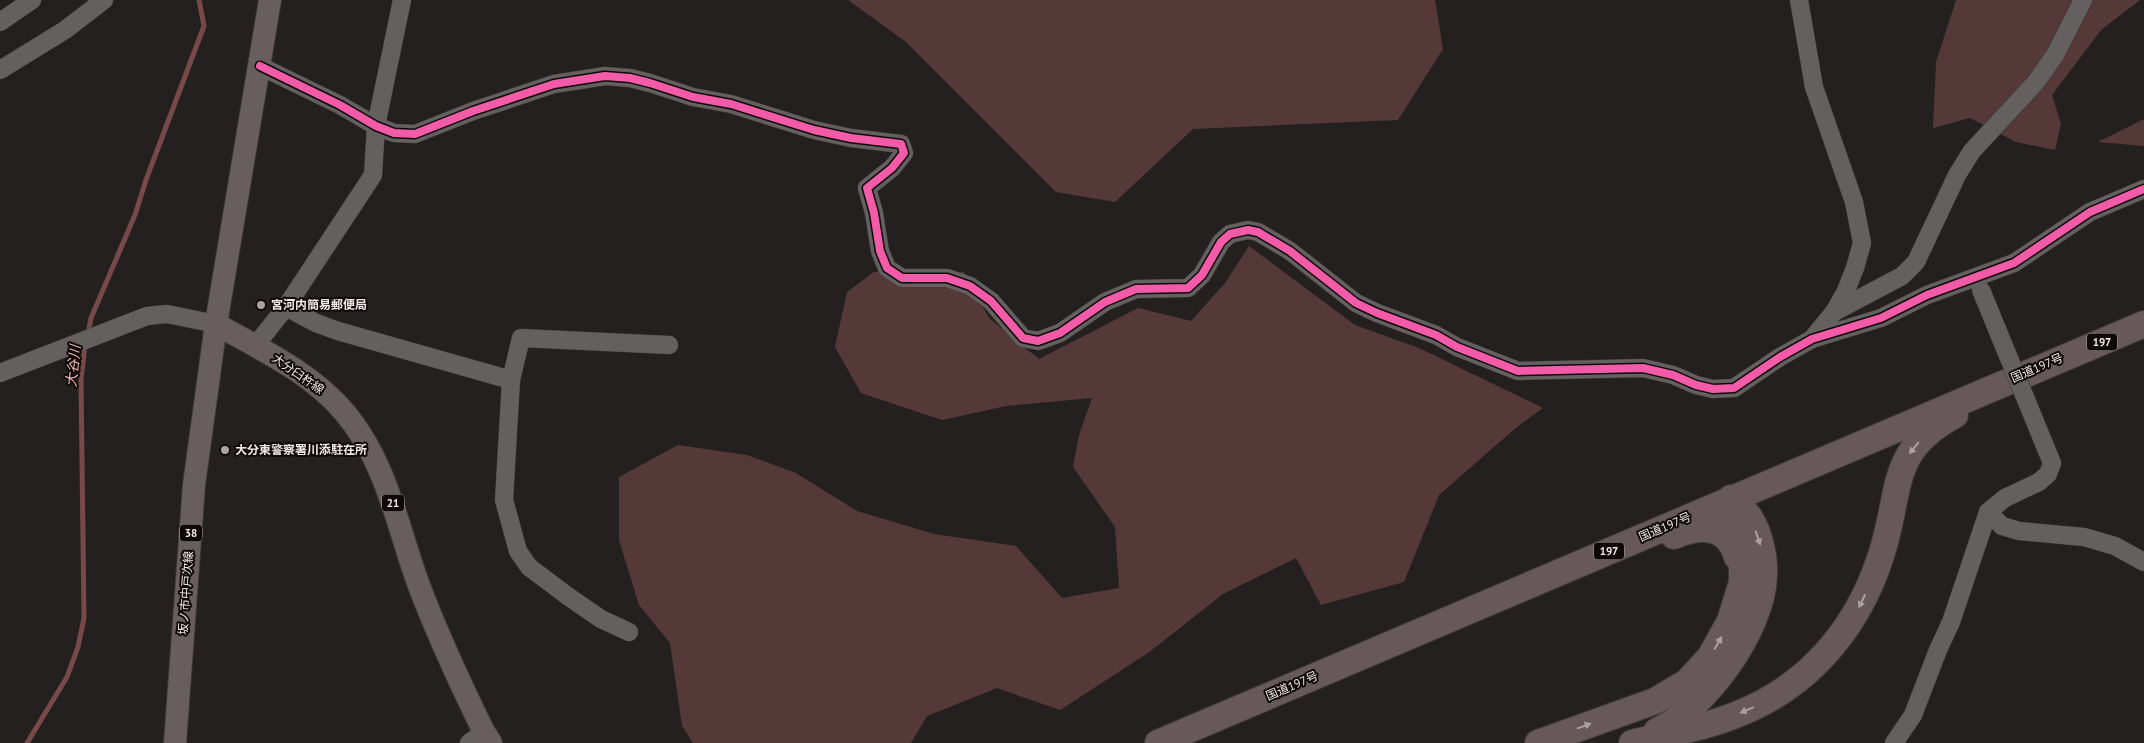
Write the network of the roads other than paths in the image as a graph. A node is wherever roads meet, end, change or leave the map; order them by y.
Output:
1 (32, 0) edge
2 (104, 0) edge
3 (270, 0) edge
4 (402, 0) edge
5 (1799, 0) edge
6 (2083, 0) edge
7 (0, 22) edge
8 (260, 66) junction
9 (0, 70) edge
10 (376, 126) junction
11 (2144, 189) edge
12 (1978, 284) junction
13 (286, 307) junction
14 (1834, 312) junction
15 (216, 324) junction
16 (2144, 324) edge
17 (1812, 339) junction
18 (669, 345) dead end
19 (255, 346) junction
20 (2059, 359) junction
21 (0, 373) edge
22 (511, 380) junction
23 (1731, 498) junction
24 (1988, 512) junction
25 (2144, 562) edge
26 (1742, 582) junction
27 (1462, 613) junction
28 (629, 632) dead end
29 (481, 739) edge
30 (175, 743) edge
31 (1158, 743) edge
32 (1538, 743) edge
33 (1631, 743) edge
34 (1894, 743) edge

1 - 7 street
2 - 9 street
3 - 8 main road
4 - 10 street
5 - 14 street
6 - 14 street
8 - 10 street
8 - 15 main road
10 - 13 street
10 - 17 street
11 - 12 street
12 - 17 street
12 - 24 street, bridge
13 - 19 street
13 - 22 street
14 - 17 street
15 - 19 main road, 大分臼杵線 / 21
15 - 21 street
15 - 30 main road, 坂ノ市中戸次線 / 38
16 - 20 highway, 国道197号 / 197
18 - 22 street
19 - 29 main road, 大分臼杵線 / 21
20 - 23 highway, 国道197号 / 197
20 -> 33 highway
22 - 28 street
23 - 26 highway
23 - 27 highway, 国道197号 / 197
23 -> 33 highway
24 - 25 street
24 - 34 street
26 - 27 highway
32 -> 26 highway
27 - 31 highway, 国道197号 / 197

